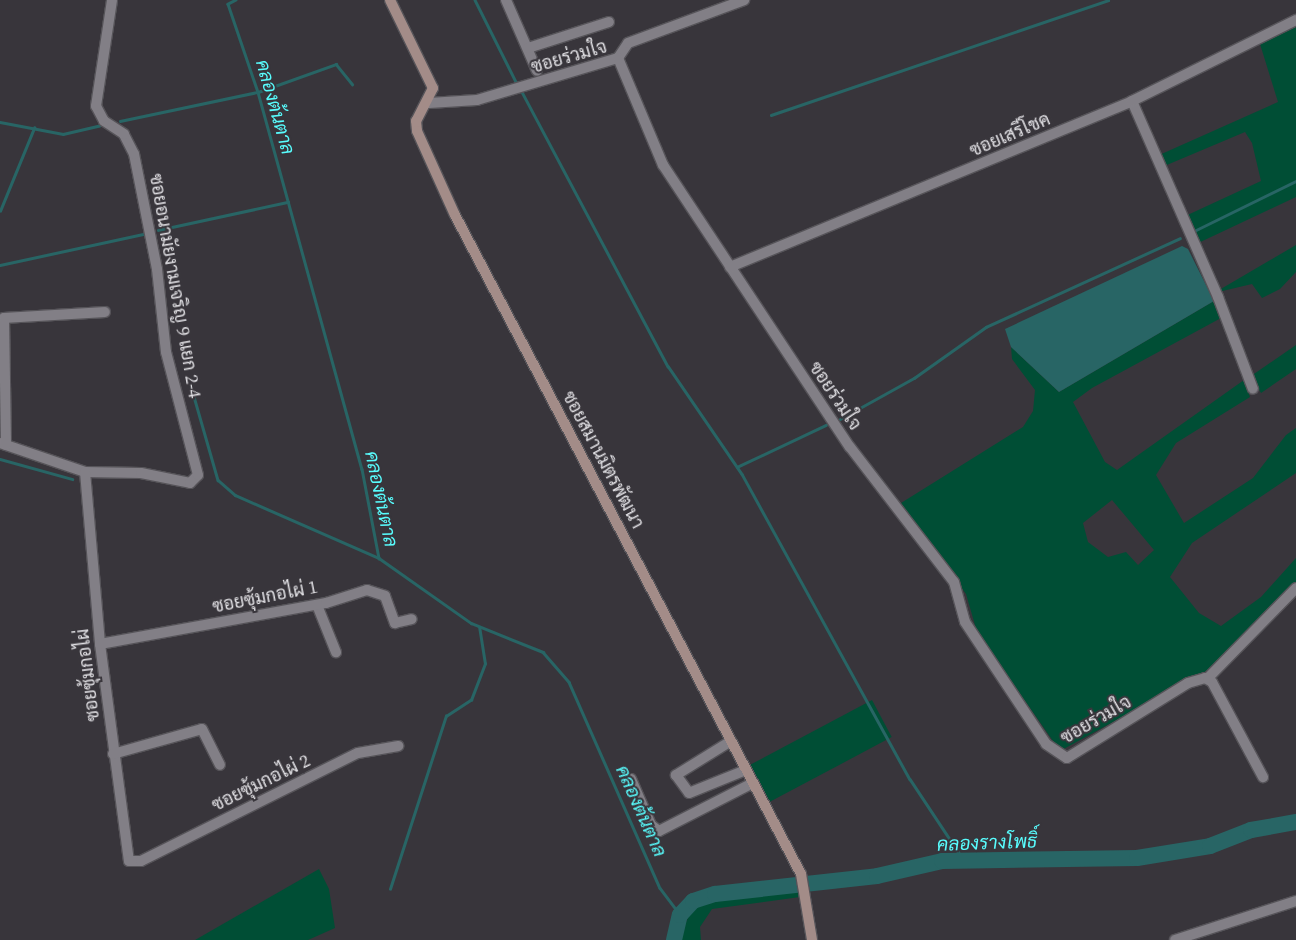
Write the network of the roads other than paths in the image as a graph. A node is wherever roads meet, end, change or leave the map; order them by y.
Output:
1 (112, 0) edge
2 (390, 0) edge
3 (506, 0) edge
4 (744, 0) edge
5 (1296, 20) edge
6 (609, 22) dead end
7 (528, 48) junction
8 (618, 58) junction
9 (537, 71) dead end
10 (1132, 101) junction
11 (429, 103) junction
12 (730, 267) junction
13 (104, 312) dead end
14 (1253, 389) dead end
15 (3, 444) edge
16 (85, 472) junction
17 (1296, 588) edge
18 (317, 605) junction
19 (412, 619) dead end
20 (100, 644) junction
21 (336, 652) dead end
22 (1208, 678) junction
23 (731, 742) junction
24 (398, 746) dead end
25 (113, 754) junction
26 (220, 765) dead end
27 (746, 770) junction
28 (1263, 777) dead end
29 (631, 779) dead end
30 (754, 783) junction
31 (141, 861) joint
32 (1296, 901) edge
33 (812, 940) edge
34 (1175, 940) edge

1 - 16 street, ซอยอนามัยงามเจริญ 9 แยก 2-4
2 - 11 street, ซอยสมานมิตรพัฒนา
3 - 7 street
4 - 8 street
5 - 10 street, ซอยเสรีโชค
6 - 7 street
7 - 9 street
8 - 11 street, ซอยร่วมใจ
8 - 12 street, ซอยร่วมใจ
10 - 12 street, ซอยเสรีโชค
10 - 14 street
11 - 23 street, ซอยสมานมิตรพัฒนา
12 - 22 street, ซอยร่วมใจ
13 - 15 street
15 - 16 street, ซอยอนามัยงามเจริญ 9 แยก 2-4
16 - 20 street, ซอยซุ้มกอไผ่
17 - 22 street, ซอยร่วมใจ
18 - 19 street, ซอยซุ้มกอไผ่ 1
18 - 20 street, ซอยซุ้มกอไผ่ 1
18 - 21 street
20 - 25 street, ซอยซุ้มกอไผ่
22 - 28 street
23 - 27 street, ซอยสมานมิตรพัฒนา
23 - 27 street
24 - 31 street, ซอยซุ้มกอไผ่ 2
25 - 26 street
25 - 31 street, ซอยซุ้มกอไผ่
27 - 30 street, ซอยสมานมิตรพัฒนา
29 - 30 street
30 - 33 street, ซอยสมานมิตรพัฒนา
32 - 34 street

